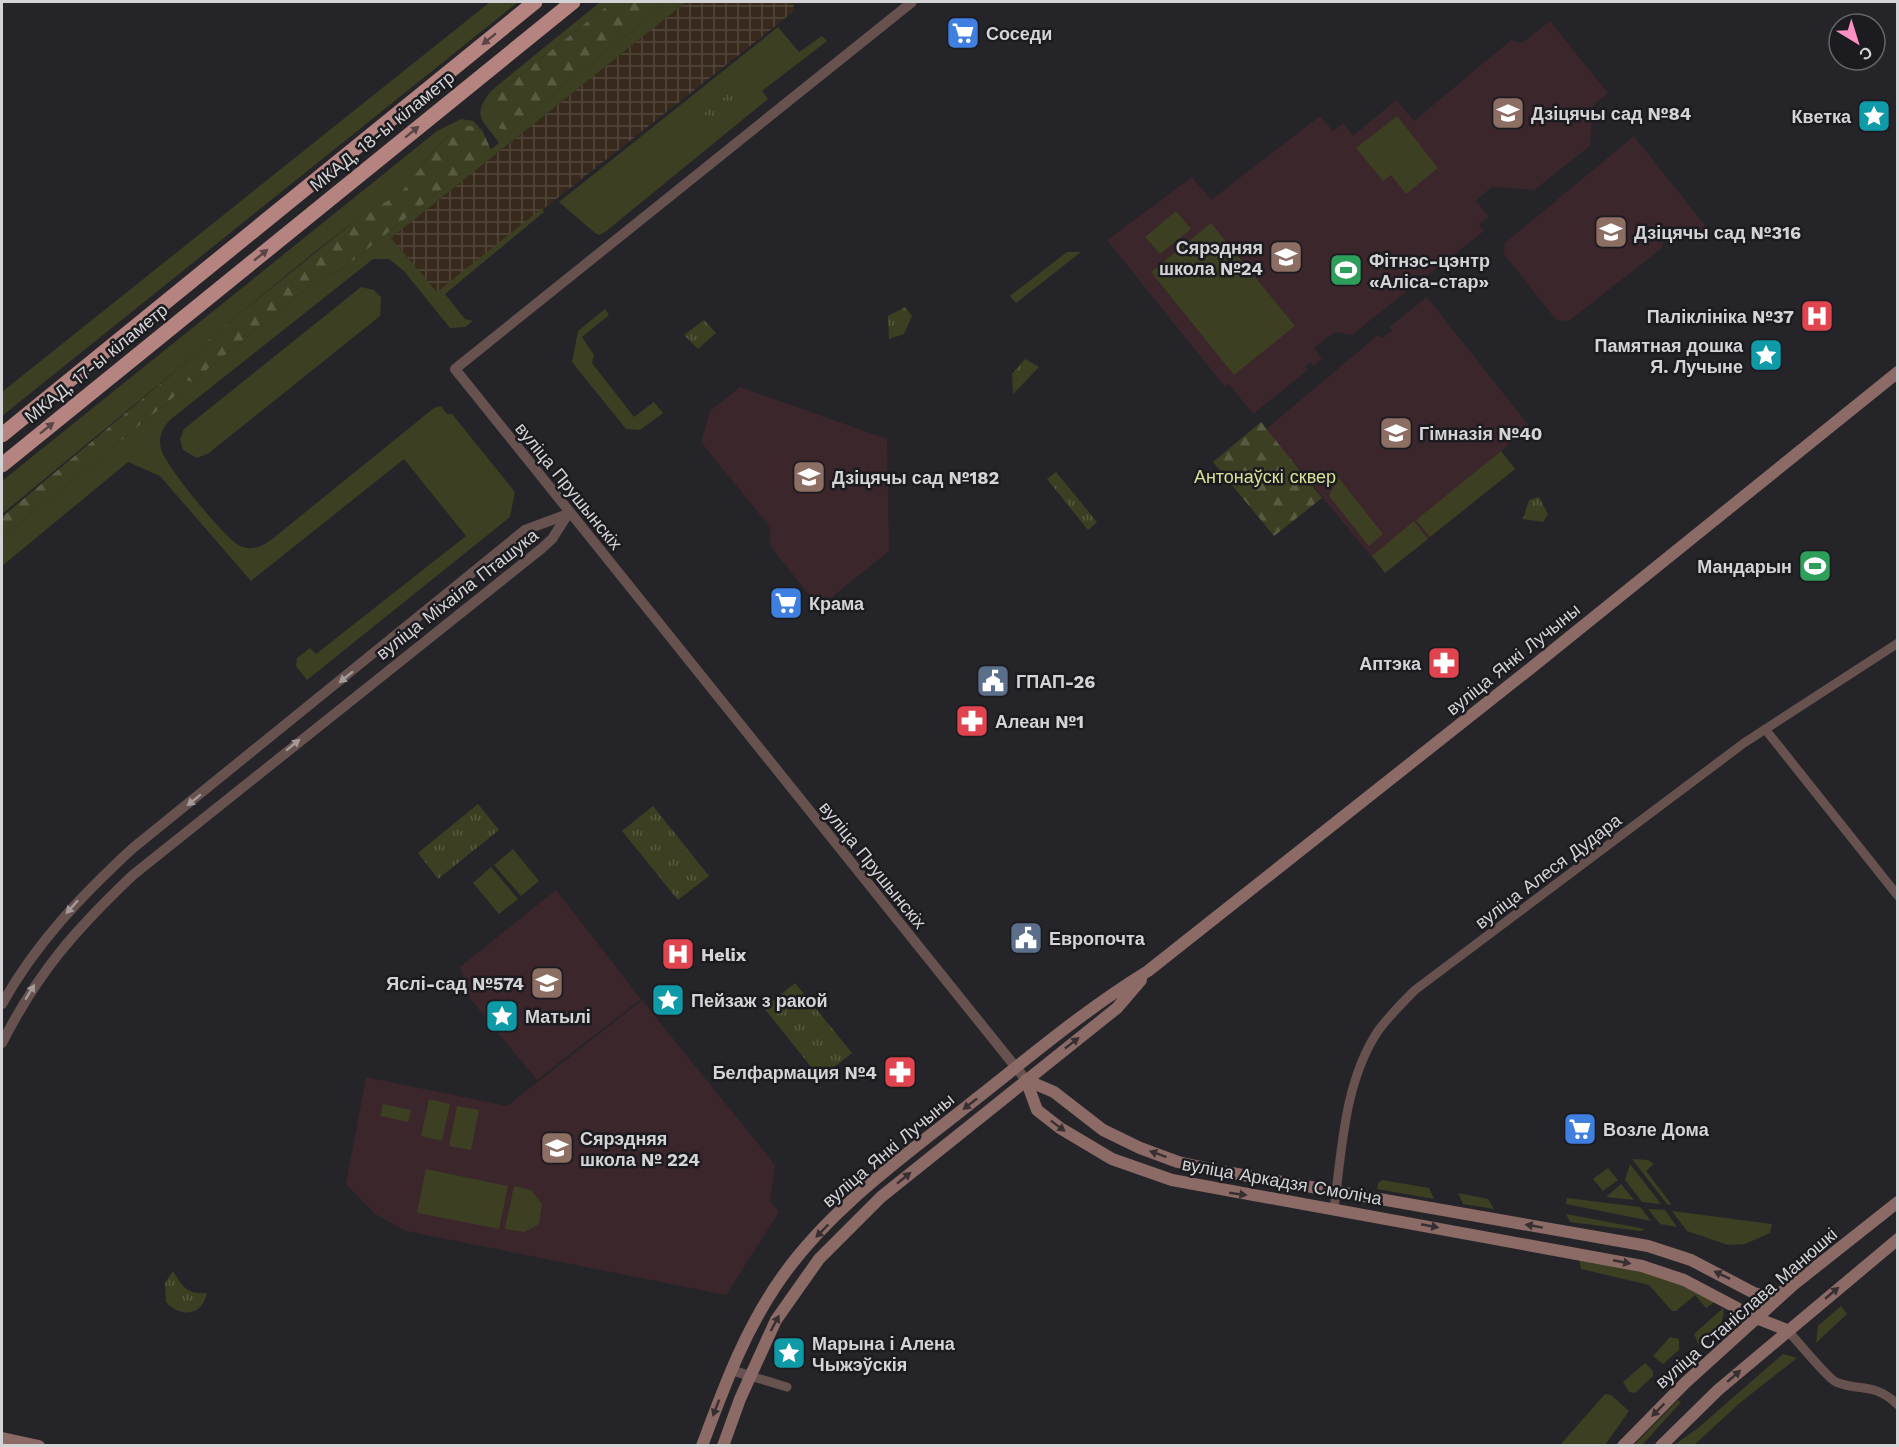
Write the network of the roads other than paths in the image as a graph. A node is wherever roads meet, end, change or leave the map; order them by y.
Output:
1 (535, 2) edge
2 (573, 2) edge
3 (912, 2) edge
4 (200, 275) joint
5 (215, 292) joint
6 (1898, 372) edge
7 (2, 435) edge
8 (2, 465) edge
9 (568, 514) junction
10 (1898, 643) edge
11 (1765, 729) junction
12 (1898, 896) edge
13 (1148, 971) junction
14 (2, 1004) edge
15 (2, 1043) edge
16 (1016, 1067) junction
17 (1026, 1080) junction
18 (1336, 1191) junction
19 (1898, 1202) edge
20 (1334, 1208) junction
21 (1898, 1239) edge
22 (1793, 1285) junction
23 (1756, 1318) junction
24 (1787, 1330) junction
25 (731, 1370) junction
26 (750, 1376) junction
27 (787, 1387) dead end
28 (1898, 1405) edge
29 (2, 1438) edge
30 (39, 1446) edge
31 (702, 1446) edge
32 (723, 1446) edge
33 (1623, 1446) edge
34 (1661, 1446) edge

1 -> 4 highway, МКАД, 18-ы кіламетр
5 -> 2 highway, МКАД, 18-ы кіламетр
3 - 9 street, вуліца Прушынскіх
4 - 7 highway, МКАД, 17-ы кіламетр
8 -> 5 highway, МКАД, 17-ы кіламетр
6 - 13 main road, вуліца Янкі Лучыны
9 -> 14 street, вуліца Міхаіла Пташука
15 -> 9 street, вуліца Міхаіла Пташука
9 - 16 street, вуліца Прушынскіх
10 - 11 street, вуліца Алеся Дудара
11 - 12 street
11 - 18 street, вуліца Алеся Дудара
13 - 16 main road, вуліца Янкі Лучыны
17 -> 13 main road, вуліца Янкі Лучыны
16 - 17 street, вуліца Прушынскіх
16 -> 25 main road, вуліца Янкі Лучыны
18 -> 17 main road, вуліца Аркадзя Смоліча
17 -> 20 main road, вуліца Аркадзя Смоліча
26 -> 17 main road, вуліца Янкі Лучыны
18 - 20 street, вуліца Алеся Дудара
22 -> 18 main road, вуліца Аркадзя Смоліча
19 - 22 main road, вуліца Станіслава Манюшкі
20 -> 23 main road, вуліца Аркадзя Смоліча
24 -> 21 main road
22 - 23 main road, вуліца Станіслава Манюшкі
23 - 24 main road, вуліца Аркадзя Смоліча
23 -> 33 main road, вуліца Станіслава Манюшкі
24 - 28 street
34 -> 24 main road
25 - 26 street
25 -> 31 main road, вуліца Янкі Лучыны
26 - 27 street
26 - 32 main road, вуліца Янкі Лучыны
29 - 30 main road

